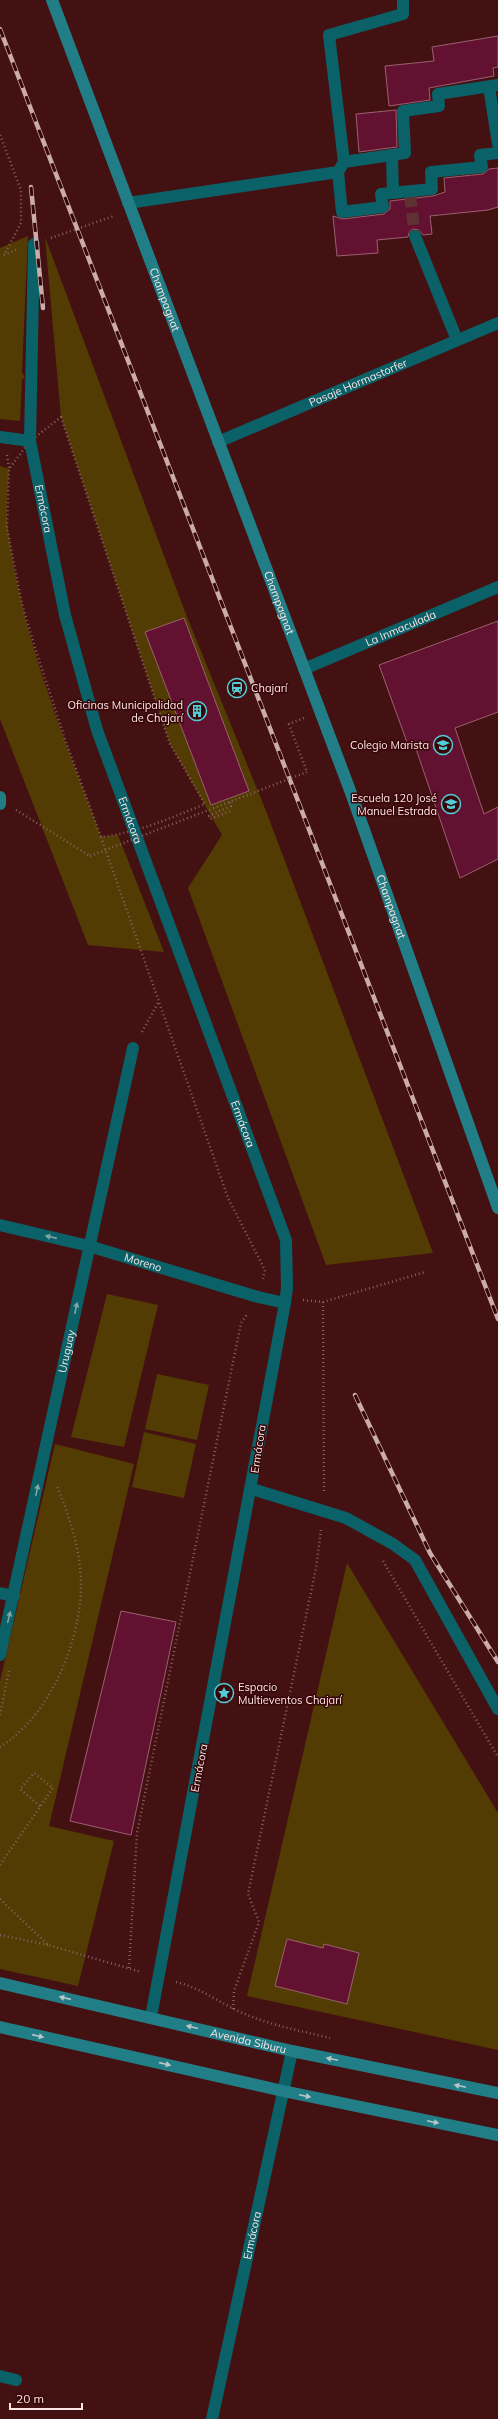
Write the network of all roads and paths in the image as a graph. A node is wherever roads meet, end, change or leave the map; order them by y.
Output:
1 (52, 0) edge
2 (403, 0) edge
3 (493, 86) edge
4 (0, 135) edge
5 (498, 144) edge
6 (498, 153) edge
7 (392, 156) junction
8 (344, 162) junction
9 (338, 172) junction
10 (393, 192) junction
11 (129, 207) junction
12 (415, 236) tunnel mouth
13 (34, 244) junction
14 (498, 323) edge
15 (457, 340) junction
16 (0, 437) edge
17 (30, 441) junction
18 (218, 442) junction
19 (498, 587) edge
20 (304, 669) junction
21 (297, 721) dead end
22 (0, 801) edge
23 (230, 802) junction
24 (232, 811) dead end
25 (101, 837) dead end
26 (158, 1003) junction
27 (133, 1048) joint
28 (498, 1208) edge
29 (0, 1225) edge
30 (89, 1246) junction
31 (265, 1270) junction
32 (426, 1272) dead end
33 (287, 1288) junction
34 (258, 1297) junction
35 (323, 1302) junction
36 (285, 1303) junction
37 (43, 1461) junction
38 (252, 1489) junction
39 (324, 1510) junction
40 (382, 1559) dead end
41 (0, 1593) edge
42 (14, 1596) junction
43 (0, 1655) edge
44 (498, 1710) edge
45 (0, 1747) edge
46 (498, 1757) edge
47 (41, 1807) junction
48 (0, 1865) edge
49 (0, 1899) edge
50 (0, 1935) edge
51 (48, 1945) junction
52 (128, 1968) junction
53 (160, 1978) junction
54 (0, 1983) edge
55 (234, 2009) junction
56 (151, 2017) junction
57 (0, 2027) edge
58 (337, 2040) dead end
59 (292, 2051) junction
60 (283, 2091) junction
61 (498, 2093) edge
62 (498, 2136) edge
63 (0, 2376) edge
64 (16, 2380) dead end
65 (212, 2419) edge

1 - 11 street, Champagnat
2 - 8 street
3 - 5 street
3 - 7 street
4 - 13 path
6 - 10 street
7 - 8 street
7 - 10 street
8 - 9 street
9 - 10 street
9 - 11 street
11 - 13 path
11 - 18 street, Champagnat
12 - 15 street
13 - 17 street, Ermácora
14 - 15 street, Pasaje Hormastorfer
15 - 18 street, Pasaje Hormastorfer
16 - 17 street
17 - 33 street, Ermácora
18 - 20 street, Champagnat
19 - 20 street, La Inmaculada
20 - 28 street, Champagnat
21 - 23 path, bridge
22 - 23 path, bridge
23 - 24 path
25 - 26 path
26 - 27 path
26 - 31 path
27 - 30 street, Uruguay
30 -> 29 street, Moreno
30 - 34 street, Moreno
37 -> 30 street, Uruguay
31 - 33 path
31 - 34 path
32 - 35 path
33 - 35 path
33 - 36 street, Ermácora
34 - 36 street, Moreno
34 - 52 path
35 - 39 path
36 - 38 street, Ermácora
42 -> 37 street, Uruguay
37 - 45 path
38 - 39 street
38 - 53 street, Ermácora
39 - 44 street
39 - 55 path
40 - 46 path
41 - 42 street
43 -> 42 street, Uruguay
47 - 47 path
47 - 48 path
49 - 51 path
50 - 51 path
51 - 52 path
52 - 53 path
53 - 55 path
53 - 56 street, Ermácora
56 -> 54 street, Avenida Siburu
55 - 58 path
59 -> 56 street, Avenida Siburu
57 -> 60 street
59 - 60 street, Ermácora
61 -> 59 street, Avenida Siburu
60 -> 62 street
60 - 65 street, Ermácora
63 - 64 street

